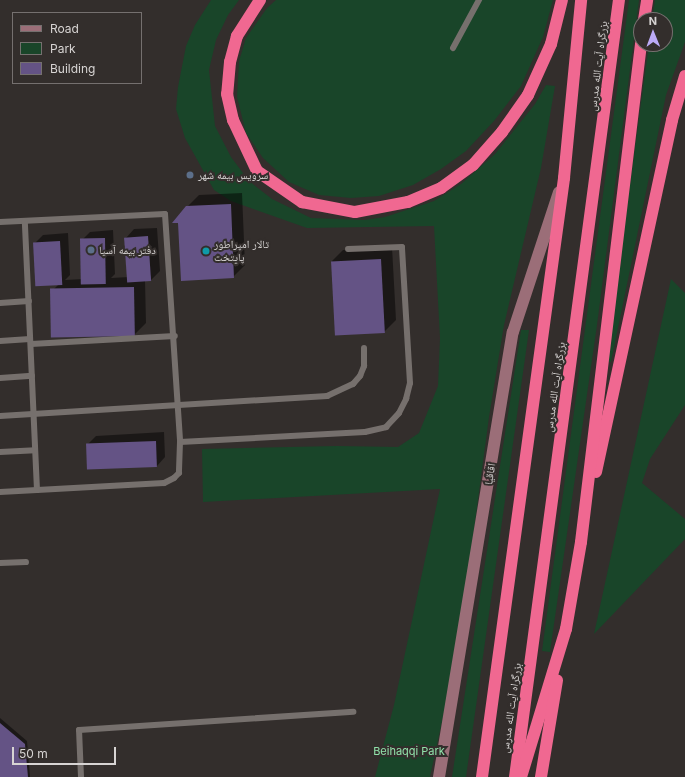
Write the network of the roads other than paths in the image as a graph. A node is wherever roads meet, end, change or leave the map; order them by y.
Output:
1 (260, 0) edge
2 (479, 0) edge
3 (562, 0) edge
4 (581, 0) edge
5 (619, 0) edge
6 (647, 0) edge
7 (645, 12) edge
8 (453, 48) dead end
9 (640, 52) edge
10 (685, 76) edge
11 (564, 178) junction
12 (25, 221) junction
13 (0, 222) edge
14 (348, 249) dead end
15 (29, 301) junction
16 (0, 303) edge
17 (175, 336) junction
18 (0, 341) edge
19 (31, 342) junction
20 (364, 348) dead end
21 (32, 376) junction
22 (0, 378) edge
23 (179, 406) junction
24 (34, 414) junction
25 (0, 416) edge
26 (180, 442) junction
27 (35, 450) junction
28 (0, 452) edge
29 (37, 490) junction
30 (0, 492) edge
31 (581, 542) junction
32 (26, 562) dead end
33 (0, 563) edge
34 (566, 629) junction
35 (353, 712) dead end
36 (81, 777) edge
37 (440, 777) edge
38 (482, 777) edge
39 (515, 777) edge
40 (521, 777) edge
41 (541, 777) edge

1 - 3 highway
2 - 8 lane
4 - 11 highway, بزرگراه آیت الله مدرس
5 - 39 highway, بزرگراه آیت الله مدرس
6 - 7 highway
9 - 31 highway
10 - 31 highway
11 - 37 main road, اقاقیا
11 - 38 highway, بزرگراه آیت الله مدرس
12 - 13 lane
12 - 15 lane
12 - 17 lane
14 - 26 lane
15 - 16 lane
15 - 19 lane
17 - 19 lane
17 - 23 lane
18 - 19 lane
19 - 21 lane
20 - 23 lane
21 - 22 lane
21 - 24 lane
23 - 24 lane
23 - 26 lane
24 - 25 lane
24 - 27 lane
26 - 29 lane
27 - 28 lane
27 - 29 lane
29 - 30 lane
31 - 34 highway
32 - 33 lane
34 - 40 highway
34 - 41 highway
35 - 36 lane

